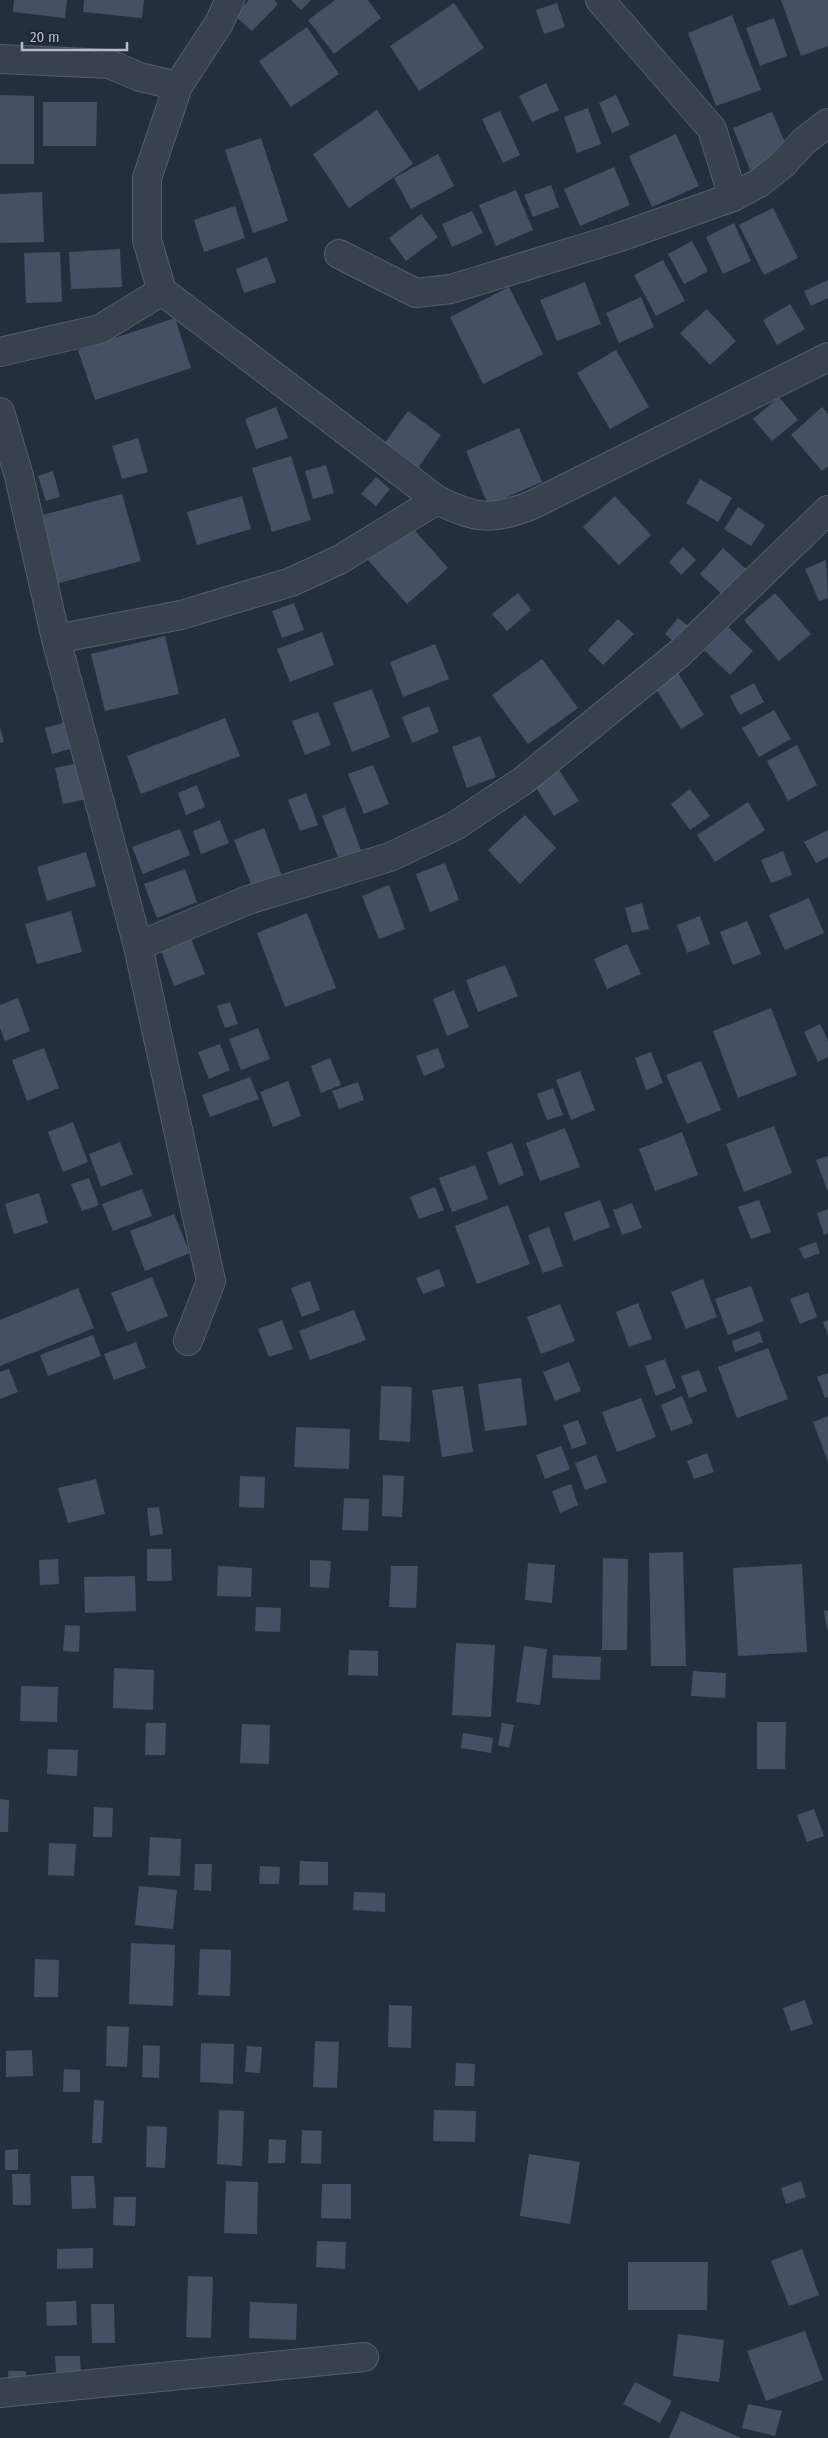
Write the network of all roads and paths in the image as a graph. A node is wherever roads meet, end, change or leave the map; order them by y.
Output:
1 (230, 0) edge
2 (600, 0) edge
3 (0, 58) edge
4 (178, 86) junction
5 (828, 122) edge
6 (733, 197) junction
7 (339, 254) dead end
8 (162, 291) junction
9 (0, 352) edge
10 (828, 356) edge
11 (0, 412) edge
12 (437, 500) junction
13 (828, 510) edge
14 (56, 639) junction
15 (138, 946) junction
16 (188, 1341) dead end
17 (364, 2357) dead end
18 (0, 2393) edge

1 - 4 street
2 - 6 street
3 - 4 street
4 - 8 street
5 - 6 street
6 - 7 street
8 - 9 street
8 - 12 street
10 - 12 street
11 - 14 street
12 - 14 street
13 - 15 street
14 - 15 street
15 - 16 street
17 - 18 street

